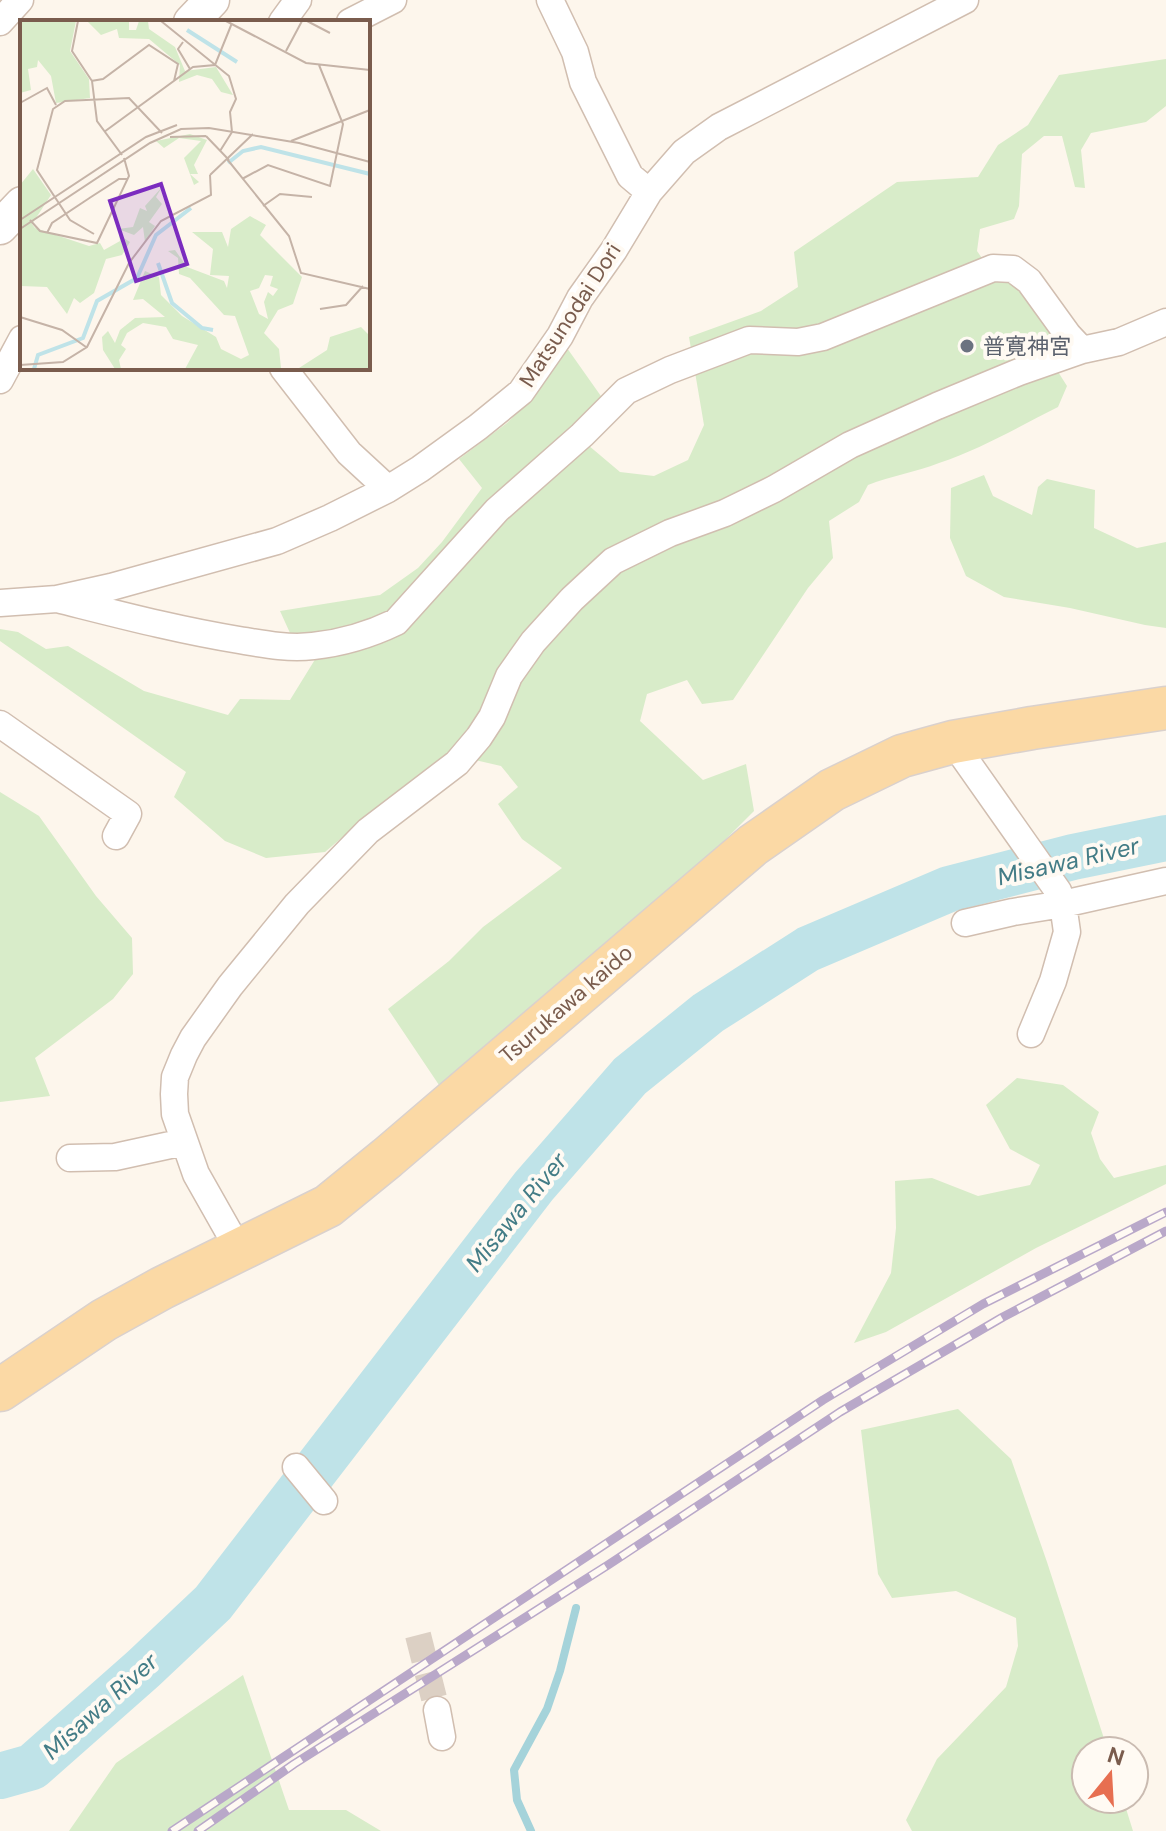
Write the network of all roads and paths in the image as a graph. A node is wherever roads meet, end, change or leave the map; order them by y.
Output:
1 (20, 0) edge
2 (298, 0) edge
3 (393, 0) edge
4 (550, 0) edge
5 (965, 0) edge
6 (283, 20) edge
7 (354, 20) edge
8 (0, 22) edge
9 (649, 192) junction
10 (20, 206) edge
11 (0, 227) edge
12 (1166, 322) edge
13 (20, 343) edge
14 (1082, 350) junction
15 (284, 370) edge
16 (0, 380) edge
17 (388, 489) junction
18 (57, 599) junction
19 (0, 603) edge
20 (1166, 708) edge
21 (0, 724) edge
22 (953, 742) junction
23 (116, 836) dead end
24 (1166, 881) edge
25 (1060, 898) junction
26 (965, 923) dead end
27 (1031, 1034) dead end
28 (184, 1142) junction
29 (70, 1158) dead end
30 (239, 1250) junction
31 (0, 1390) edge
32 (296, 1467) dead end
33 (324, 1501) dead end
34 (437, 1710) tunnel mouth
35 (442, 1737) dead end

1 - 8 street
2 - 6 street
3 - 7 street
4 - 9 street
5 - 9 street, Matsunodai Dori
9 - 17 street, Matsunodai Dori
10 - 11 street
12 - 14 street
13 - 16 street
14 - 18 street
14 - 28 street
15 - 17 street
17 - 18 street, Matsunodai Dori
18 - 19 street, Matsunodai Dori
20 - 22 main road, Tsurukawa kaido
21 - 23 street
22 - 25 street
22 - 30 main road, Tsurukawa kaido
24 - 25 street
25 - 26 street
25 - 27 street
28 - 29 street
28 - 30 street
30 - 31 main road, Tsurukawa kaido
32 - 33 street
34 - 35 street

